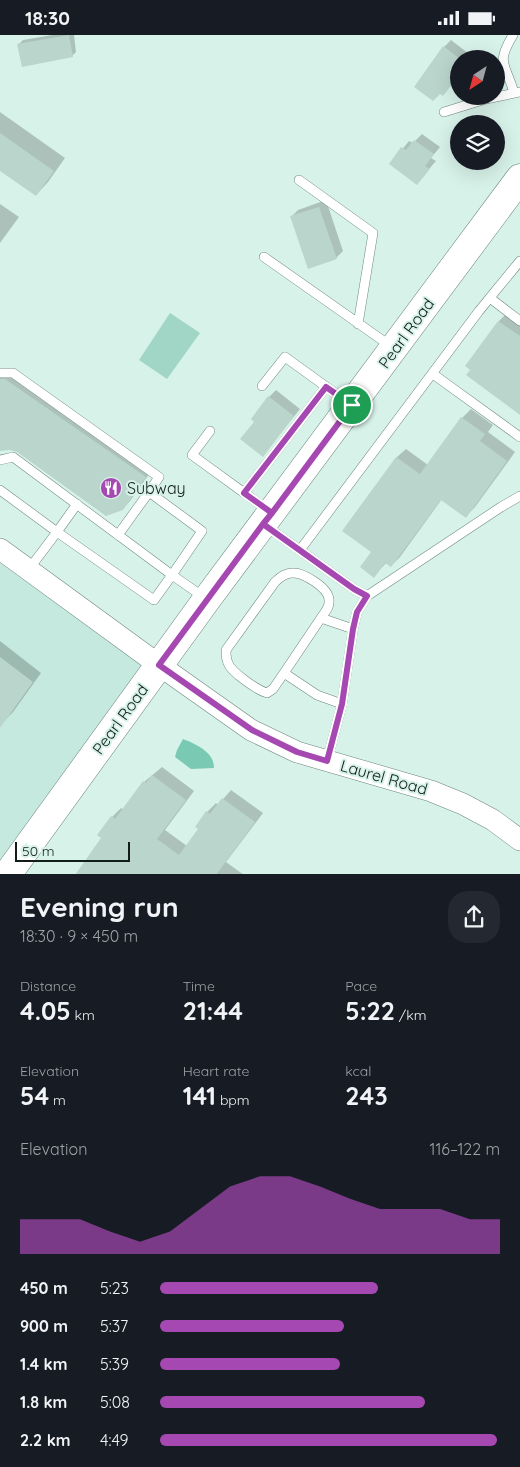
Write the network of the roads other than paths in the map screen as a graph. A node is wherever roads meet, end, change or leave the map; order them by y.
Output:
1 (513, 35) edge
2 (517, 93) edge
3 (444, 112) dead end
4 (299, 180) dead end
5 (514, 189) edge
6 (264, 257) dead end
7 (520, 261) edge
8 (490, 298) junction
9 (520, 321) edge
10 (358, 324) junction
11 (394, 349) junction
12 (0, 373) edge
13 (433, 374) junction
14 (262, 386) dead end
15 (326, 387) junction
16 (352, 405) junction
17 (210, 431) dead end
18 (520, 437) edge
19 (0, 460) edge
20 (0, 490) edge
21 (148, 492) junction
22 (244, 493) junction
23 (520, 496) edge
24 (77, 504) junction
25 (268, 519) junction
26 (57, 532) junction
27 (118, 535) junction
28 (0, 549) edge
29 (300, 551) junction
30 (29, 569) junction
31 (172, 575) junction
32 (367, 596) junction
33 (207, 599) junction
34 (321, 618) junction
35 (353, 629) junction
36 (159, 665) junction
37 (284, 673) junction
38 (342, 704) junction
39 (327, 761) junction
40 (520, 840) edge
41 (8, 874) edge

1 - 2 lane
2 - 3 lane
4 - 10 lane
5 - 11 main road, Pearl Road
6 - 10 lane
7 - 8 lane
8 - 9 lane
8 - 13 lane
10 - 11 lane
11 - 16 main road, Pearl Road
12 - 21 lane
13 - 18 lane
13 - 29 lane
14 - 15 lane
15 - 16 lane
15 - 22 lane
16 - 25 main road, Pearl Road
17 - 22 lane
19 - 24 lane
20 - 26 lane
21 - 27 lane
21 - 31 lane
22 - 25 lane
23 - 32 lane
24 - 26 lane
24 - 27 lane
25 - 29 lane
25 - 33 main road, Pearl Road
26 - 30 lane
26 - 31 lane
27 - 31 lane
28 - 30 street, Laurel Road
29 - 32 lane
30 - 36 street, Laurel Road
31 - 33 lane
32 - 35 lane
33 - 36 main road, Pearl Road
34 - 35 lane
34 - 37 lane
34 - 37 lane
35 - 38 lane
36 - 39 street, Laurel Road
36 - 41 main road, Pearl Road
37 - 38 lane
38 - 39 lane
39 - 40 street, Laurel Road

